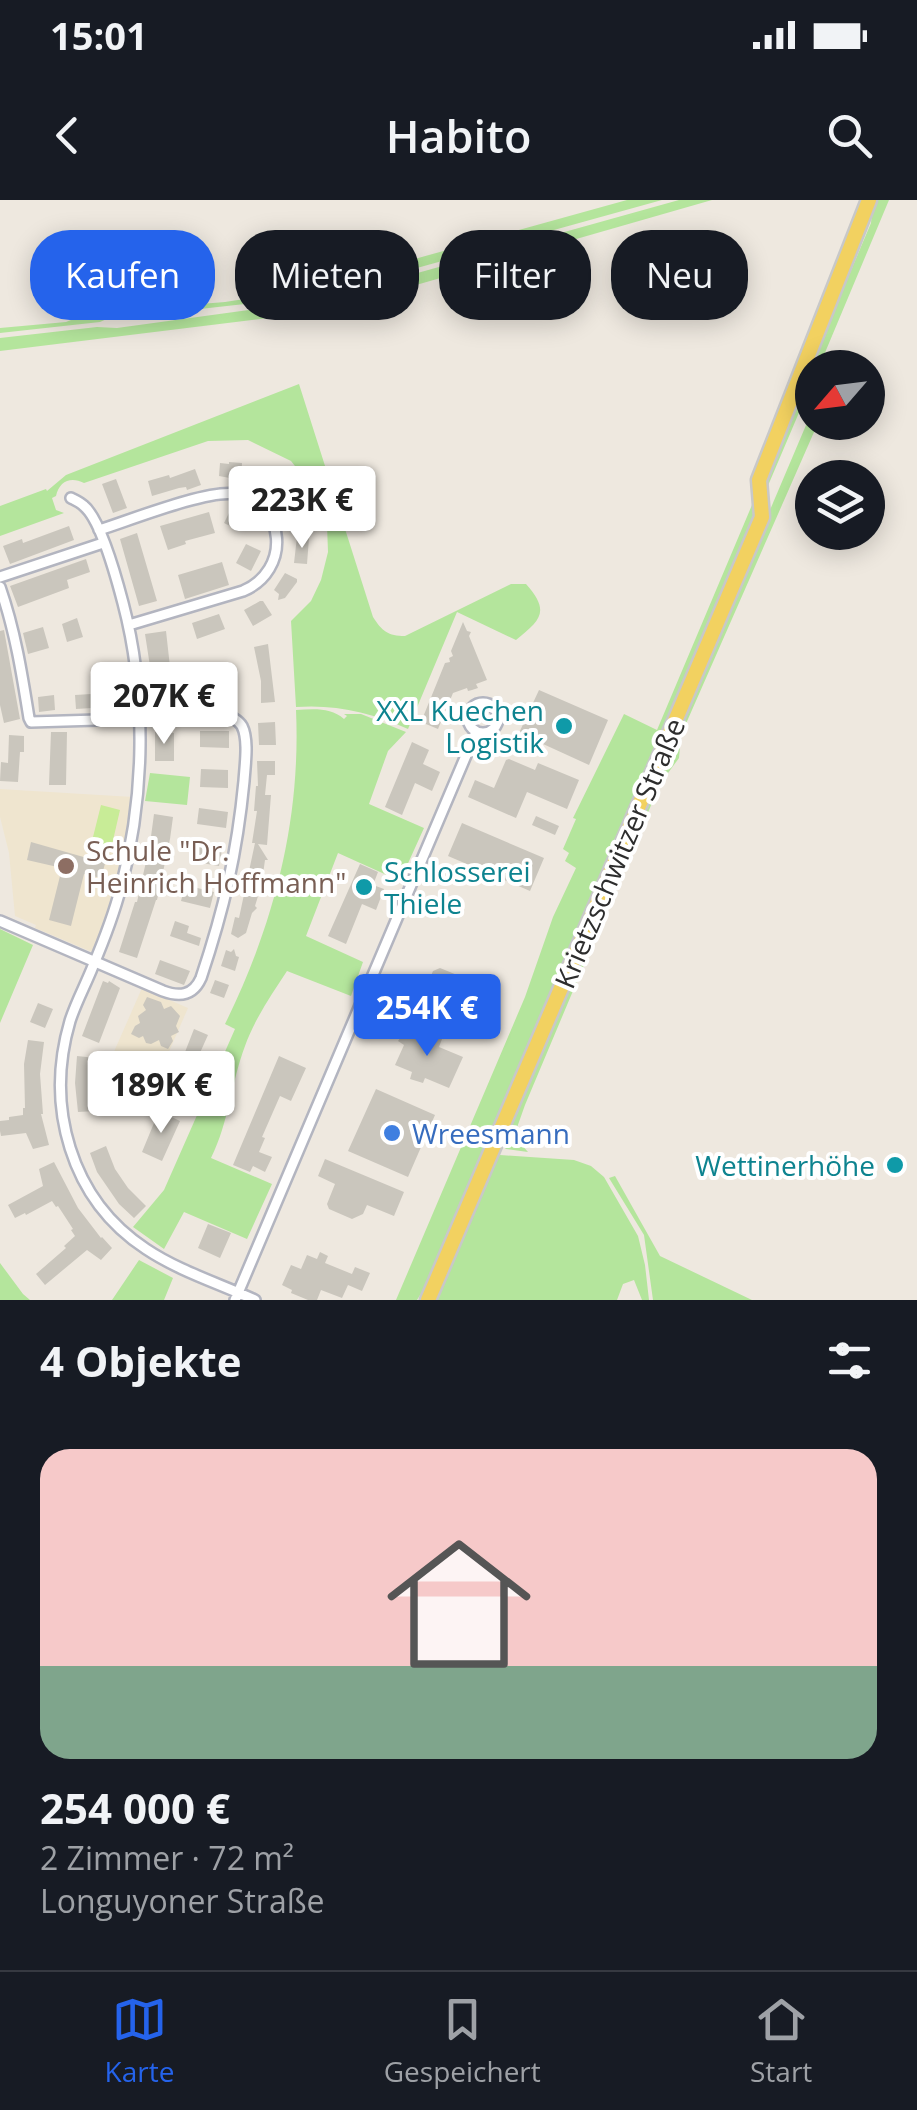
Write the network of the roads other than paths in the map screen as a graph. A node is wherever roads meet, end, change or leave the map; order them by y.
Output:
1 (869, 200) edge
2 (71, 498) dead end
3 (99, 530) junction
4 (104, 542) junction
5 (0, 577) edge
6 (0, 587) edge
7 (129, 625) junction
8 (139, 719) junction
9 (476, 732) dead end
10 (0, 921) edge
11 (95, 962) junction
12 (237, 1296) edge
13 (255, 1300) edge
14 (428, 1300) edge

1 - 14 main road, Krietzschwitzer Straße
2 - 3 street
3 - 4 street
3 - 7 street
4 - 5 street
4 - 7 street
6 - 8 street
7 - 8 street
8 - 11 street
8 - 11 street
9 - 12 street
10 - 11 street
11 - 12 street
12 - 13 street

